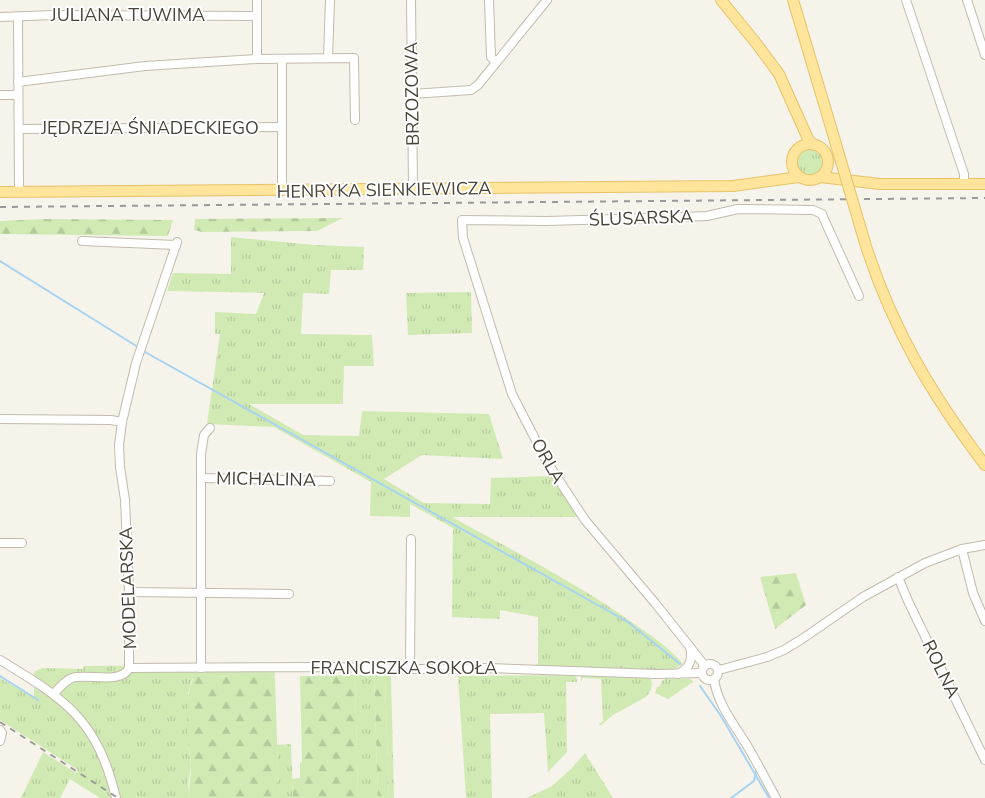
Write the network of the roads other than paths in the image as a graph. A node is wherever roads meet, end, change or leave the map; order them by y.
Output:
1 (257, 0) edge
2 (330, 0) edge
3 (410, 0) edge
4 (489, 0) edge
5 (547, 0) edge
6 (721, 0) edge
7 (794, 0) edge
8 (906, 0) edge
9 (967, 0) edge
10 (256, 16) junction
11 (0, 17) edge
12 (18, 17) junction
13 (985, 55) edge
14 (328, 58) junction
15 (257, 59) junction
16 (282, 59) junction
17 (496, 63) junction
18 (18, 82) junction
19 (412, 94) junction
20 (0, 95) edge
21 (18, 95) junction
22 (796, 112) junction
23 (355, 120) dead end
24 (281, 127) junction
25 (19, 129) junction
26 (814, 145) junction
27 (798, 149) junction
28 (828, 162) junction
29 (792, 163) junction
30 (799, 177) junction
31 (820, 177) junction
32 (849, 180) junction
33 (768, 181) junction
34 (964, 184) junction
35 (985, 184) edge
36 (413, 188) junction
37 (282, 191) junction
38 (0, 192) edge
39 (19, 192) junction
40 (462, 220) joint
41 (82, 241) dead end
42 (859, 296) dead end
43 (0, 419) edge
44 (122, 422) junction
45 (210, 428) dead end
46 (985, 465) edge
47 (201, 478) junction
48 (330, 481) dead end
49 (410, 539) dead end
50 (0, 543) edge
51 (22, 543) dead end
52 (985, 544) edge
53 (962, 549) junction
54 (898, 577) junction
55 (129, 592) junction
56 (200, 593) junction
57 (289, 594) dead end
58 (985, 621) edge
59 (690, 646) junction
60 (0, 660) edge
61 (129, 668) junction
62 (201, 668) junction
63 (410, 669) junction
64 (703, 669) junction
65 (719, 670) junction
66 (678, 674) junction
67 (714, 679) junction
68 (54, 694) junction
69 (985, 760) edge
70 (116, 798) edge
71 (776, 798) edge

1 - 10 street
2 - 14 street
3 - 19 street, BRZOZOWA
4 - 17 street
5 - 17 street
6 - 22 main road
7 - 46 main road, bridge
8 - 34 street
9 - 13 street
10 - 12 street, JULIANA TUWIMA
10 - 15 street
11 - 12 street, JULIANA TUWIMA
12 - 18 street
14 - 16 street
14 - 23 street
15 - 16 street
15 - 18 street
16 - 24 street
17 - 19 street
18 - 21 street
19 - 36 street, BRZOZOWA
20 - 21 street
21 - 25 street
22 - 26 main road
22 - 27 main road
24 - 25 street, JĘDRZEJA ŚNIADECKIEGO
24 - 37 street
25 - 39 street
26 - 27 main road
26 - 28 main road
27 - 29 main road
28 - 31 main road
28 - 32 main road
29 - 30 main road
29 - 33 main road, HENRYKA SIENKIEWICZA
30 - 31 main road
30 - 33 main road, HENRYKA SIENKIEWICZA
31 - 32 main road
32 - 34 main road
33 - 36 main road, HENRYKA SIENKIEWICZA
34 - 35 main road
36 - 37 main road, HENRYKA SIENKIEWICZA
37 - 39 main road, HENRYKA SIENKIEWICZA
38 - 39 main road, HENRYKA SIENKIEWICZA
40 - 42 street, ŚLUSARSKA
40 - 59 street, ORLA
41 - 44 street, MODELARSKA
43 - 44 street
44 - 55 street, MODELARSKA
45 - 47 street, MICHALINA
47 - 48 street, MICHALINA
47 - 56 street, MICHALINA
49 - 63 street
50 - 51 street
52 - 53 street
53 - 54 street
53 - 58 street
54 - 65 street
54 - 69 street, ROLNA
55 - 56 street
55 - 61 street, MODELARSKA
56 - 57 street
56 - 62 street, MICHALINA
59 - 64 street, ORLA
59 - 66 street
60 - 68 street
61 - 62 street, FRANCISZKA SOKOŁA
61 - 68 street, MODELARSKA
62 - 63 street, FRANCISZKA SOKOŁA
63 - 66 street, FRANCISZKA SOKOŁA
64 - 65 street
64 - 66 street, FRANCISZKA SOKOŁA
64 - 67 street
65 - 67 street
67 - 71 street
68 - 70 street

